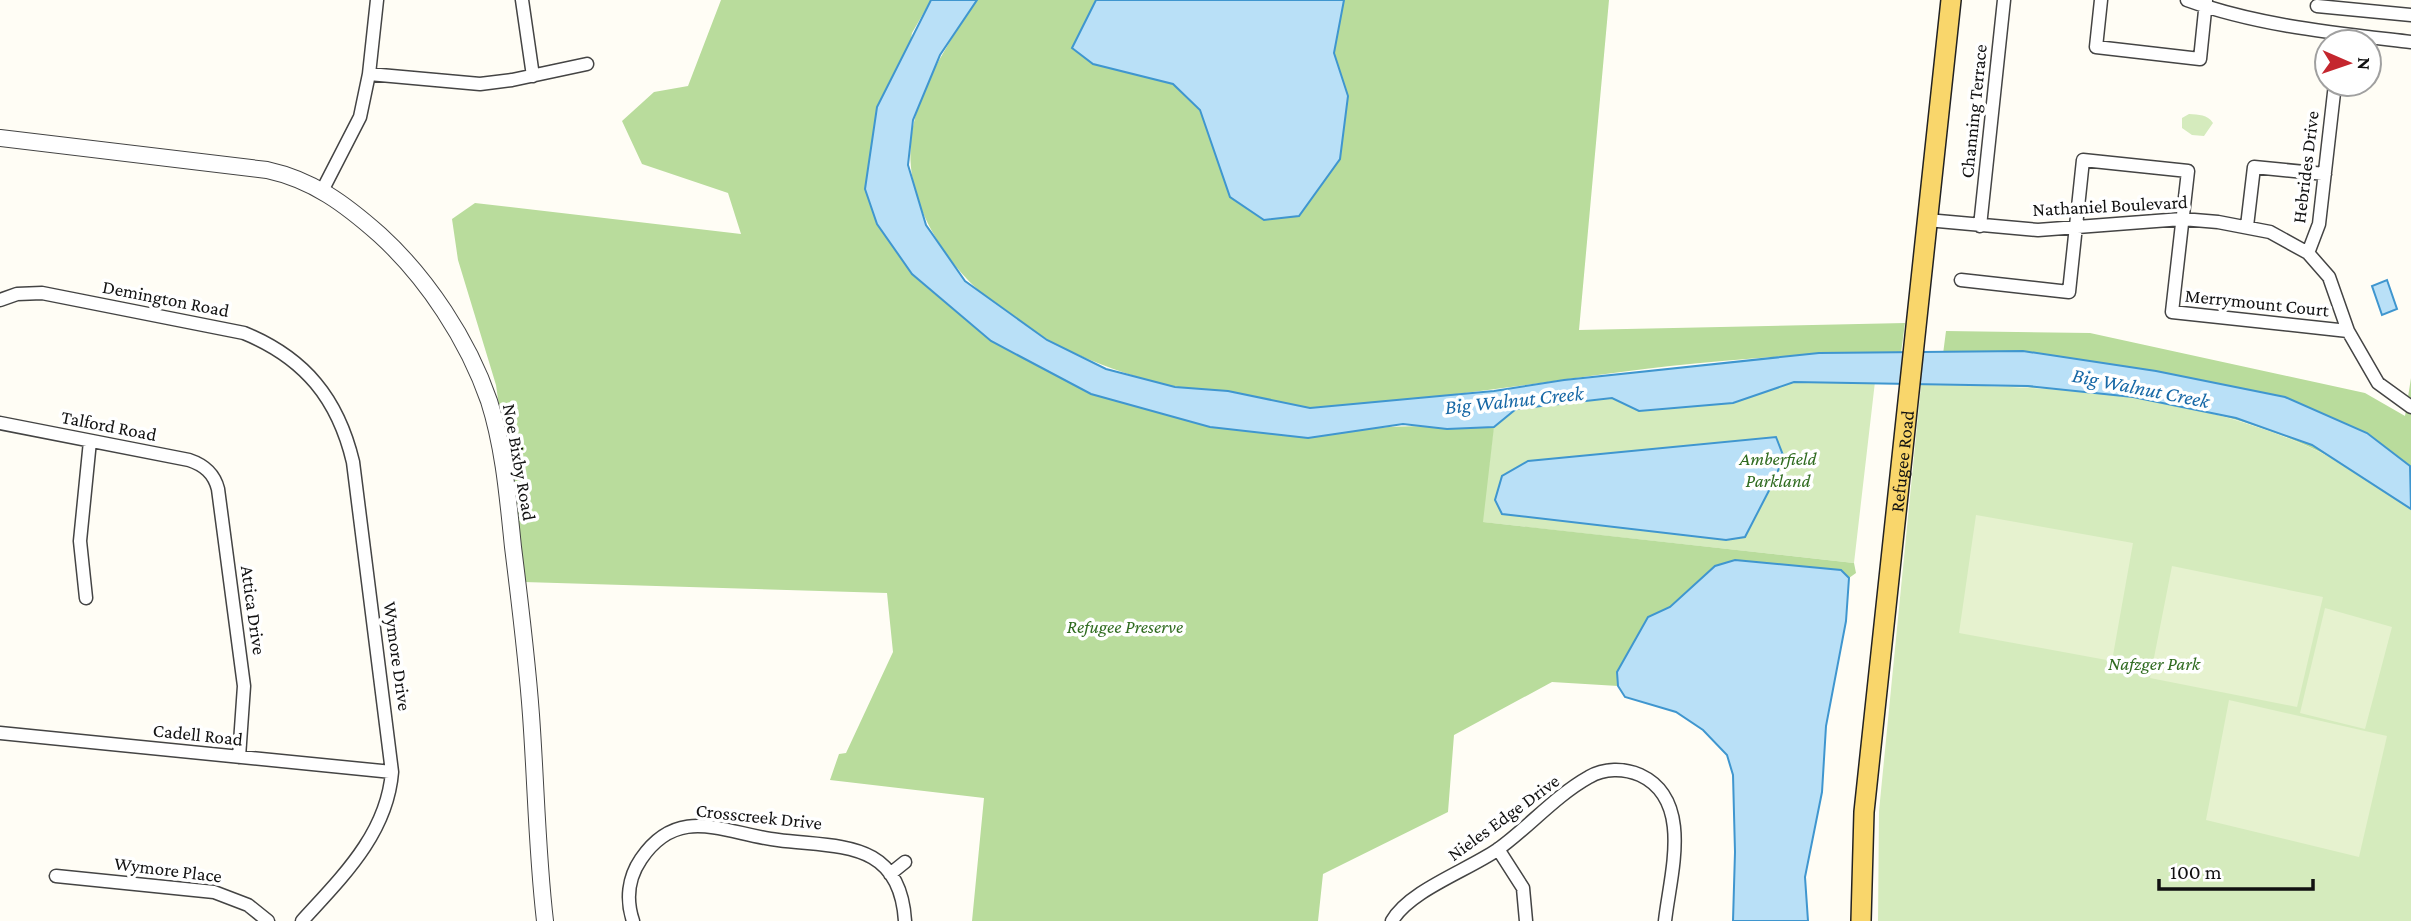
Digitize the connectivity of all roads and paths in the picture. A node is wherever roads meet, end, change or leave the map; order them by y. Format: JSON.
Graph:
{"nodes":[{"id":1,"x":377,"y":0,"type":"edge"},
{"id":2,"x":522,"y":0,"type":"edge"},
{"id":3,"x":1951,"y":0,"type":"edge"},
{"id":4,"x":2004,"y":0,"type":"edge"},
{"id":5,"x":2101,"y":0,"type":"edge"},
{"id":6,"x":2187,"y":0,"type":"edge"},
{"id":7,"x":2206,"y":3,"type":"edge"},
{"id":8,"x":2317,"y":3,"type":"edge"},
{"id":9,"x":2411,"y":15,"type":"edge"},
{"id":10,"x":2315,"y":28,"type":"edge"},
{"id":11,"x":2313,"y":30,"type":"edge"},
{"id":12,"x":2383,"y":40,"type":"edge"},
{"id":13,"x":2411,"y":42,"type":"edge"},
{"id":14,"x":587,"y":64,"type":"dead end"},
{"id":15,"x":369,"y":74,"type":"junction"},
{"id":16,"x":533,"y":76,"type":"junction"},
{"id":17,"x":2333,"y":98,"type":"edge"},
{"id":18,"x":0,"y":138,"type":"edge"},
{"id":19,"x":2325,"y":174,"type":"junction"},
{"id":20,"x":323,"y":189,"type":"junction"},
{"id":21,"x":2182,"y":219,"type":"junction"},
{"id":22,"x":1927,"y":220,"type":"junction"},
{"id":23,"x":1980,"y":226,"type":"junction"},
{"id":24,"x":2247,"y":226,"type":"junction"},
{"id":25,"x":2076,"y":229,"type":"junction"},
{"id":26,"x":2308,"y":253,"type":"junction"},
{"id":27,"x":1961,"y":279,"type":"dead end"},
{"id":28,"x":0,"y":300,"type":"edge"},
{"id":29,"x":2348,"y":331,"type":"junction"},
{"id":30,"x":311,"y":379,"type":"joint"},
{"id":31,"x":2411,"y":407,"type":"edge"},
{"id":32,"x":0,"y":424,"type":"edge"},
{"id":33,"x":90,"y":441,"type":"junction"},
{"id":34,"x":213,"y":468,"type":"joint"},
{"id":35,"x":86,"y":598,"type":"dead end"},
{"id":36,"x":0,"y":733,"type":"edge"},
{"id":37,"x":239,"y":757,"type":"junction"},
{"id":38,"x":392,"y":772,"type":"junction"},
{"id":39,"x":1498,"y":849,"type":"junction"},
{"id":40,"x":905,"y":862,"type":"dead end"},
{"id":41,"x":890,"y":874,"type":"junction"},
{"id":42,"x":55,"y":876,"type":"dead end"},
{"id":43,"x":268,"y":921,"type":"edge"},
{"id":44,"x":302,"y":921,"type":"edge"},
{"id":45,"x":545,"y":921,"type":"edge"},
{"id":46,"x":633,"y":921,"type":"edge"},
{"id":47,"x":905,"y":921,"type":"edge"},
{"id":48,"x":1392,"y":921,"type":"edge"},
{"id":49,"x":1526,"y":921,"type":"edge"},
{"id":50,"x":1665,"y":921,"type":"edge"},
{"id":51,"x":1861,"y":921,"type":"edge"}],
"edges":[{"from":1,"to":15,"type":"street"},
{"from":2,"to":16,"type":"street"},
{"from":3,"to":22,"type":"main road","name":"Refugee Road"},
{"from":4,"to":23,"type":"street","name":"Channing Terrace"},
{"from":5,"to":7,"type":"street"},
{"from":6,"to":7,"type":"street"},
{"from":7,"to":11,"type":"street"},
{"from":8,"to":9,"type":"street"},
{"from":8,"to":10,"type":"street"},
{"from":12,"to":13,"type":"street"},
{"from":14,"to":16,"type":"street"},
{"from":15,"to":16,"type":"street"},
{"from":15,"to":20,"type":"street"},
{"from":17,"to":19,"type":"street","name":"Hebrides Drive"},
{"from":18,"to":20,"type":"street","name":"Noe Bixby Road"},
{"from":19,"to":24,"type":"street"},
{"from":19,"to":26,"type":"street","name":"Hebrides Drive"},
{"from":20,"to":45,"type":"street","name":"Noe Bixby Road"},
{"from":21,"to":24,"type":"street","name":"Nathaniel Boulevard"},
{"from":21,"to":25,"type":"street","name":"Nathaniel Boulevard"},
{"from":21,"to":25,"type":"street"},
{"from":21,"to":29,"type":"street","name":"Merrymount Court"},
{"from":22,"to":23,"type":"street","name":"Nathaniel Boulevard"},
{"from":22,"to":51,"type":"main road","name":"Refugee Road"},
{"from":23,"to":25,"type":"street","name":"Nathaniel Boulevard"},
{"from":24,"to":26,"type":"street","name":"Nathaniel Boulevard"},
{"from":25,"to":27,"type":"street"},
{"from":26,"to":29,"type":"street","name":"Nathaniel Boulevard"},
{"from":28,"to":30,"type":"street","name":"Demington Road"},
{"from":29,"to":31,"type":"street","name":"Nathaniel Boulevard"},
{"from":30,"to":38,"type":"street","name":"Wymore Drive"},
{"from":32,"to":33,"type":"street","name":"Talford Road"},
{"from":33,"to":34,"type":"street","name":"Talford Road"},
{"from":33,"to":35,"type":"street"},
{"from":34,"to":37,"type":"street","name":"Attica Drive"},
{"from":36,"to":37,"type":"street","name":"Cadell Road"},
{"from":37,"to":38,"type":"street","name":"Cadell Road"},
{"from":38,"to":44,"type":"street","name":"Wymore Drive"},
{"from":39,"to":48,"type":"street","name":"Nieles Edge Drive"},
{"from":39,"to":49,"type":"street"},
{"from":39,"to":50,"type":"street","name":"Nieles Edge Drive"},
{"from":40,"to":41,"type":"street"},
{"from":41,"to":46,"type":"street","name":"Crosscreek Drive"},
{"from":41,"to":47,"type":"street"},
{"from":42,"to":43,"type":"street","name":"Wymore Place"}]}
